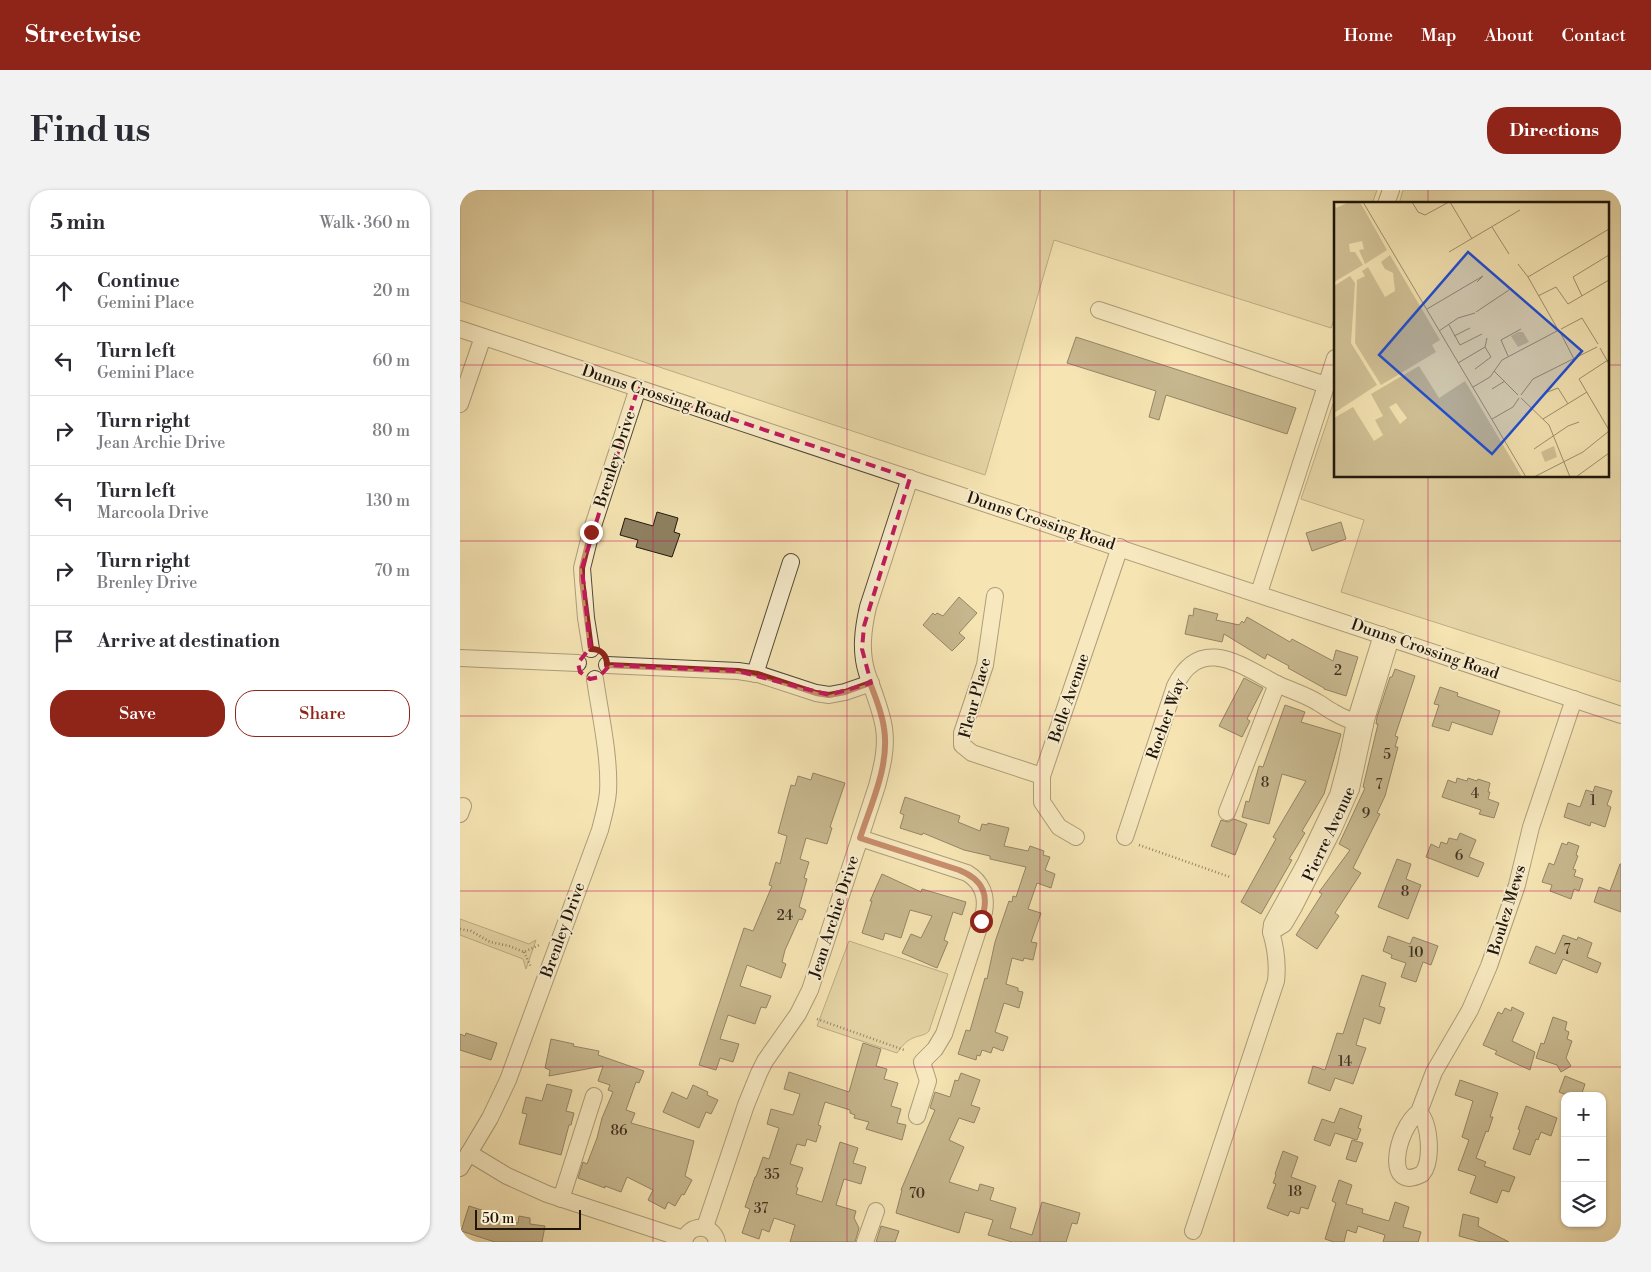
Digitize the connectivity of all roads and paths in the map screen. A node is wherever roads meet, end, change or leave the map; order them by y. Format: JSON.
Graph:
{"nodes":[{"id":1,"x":1391,"y":190,"type":"edge"},
{"id":2,"x":1387,"y":202,"type":"edge"},
{"id":3,"x":1099,"y":310,"type":"dead end"},
{"id":4,"x":460,"y":329,"type":"edge"},
{"id":5,"x":483,"y":337,"type":"junction"},
{"id":6,"x":1334,"y":361,"type":"edge"},
{"id":7,"x":1326,"y":385,"type":"junction"},
{"id":8,"x":638,"y":388,"type":"junction"},
{"id":9,"x":460,"y":404,"type":"edge"},
{"id":10,"x":910,"y":478,"type":"junction"},
{"id":11,"x":1120,"y":547,"type":"junction"},
{"id":12,"x":791,"y":562,"type":"dead end"},
{"id":13,"x":1259,"y":593,"type":"junction"},
{"id":14,"x":995,"y":596,"type":"dead end"},
{"id":15,"x":1386,"y":637,"type":"junction"},
{"id":16,"x":591,"y":649,"type":"junction"},
{"id":17,"x":460,"y":658,"type":"edge"},
{"id":18,"x":578,"y":663,"type":"junction"},
{"id":19,"x":607,"y":665,"type":"junction"},
{"id":20,"x":756,"y":674,"type":"junction"},
{"id":21,"x":595,"y":679,"type":"junction"},
{"id":22,"x":870,"y":683,"type":"junction"},
{"id":23,"x":1277,"y":684,"type":"junction"},
{"id":24,"x":1574,"y":699,"type":"junction"},
{"id":25,"x":1621,"y":714,"type":"edge"},
{"id":26,"x":1360,"y":724,"type":"junction"},
{"id":27,"x":1042,"y":776,"type":"junction"},
{"id":28,"x":1227,"y":812,"type":"dead end"},
{"id":29,"x":1076,"y":837,"type":"dead end"},
{"id":30,"x":860,"y":838,"type":"junction"},
{"id":31,"x":1132,"y":841,"type":"joint"},
{"id":32,"x":1230,"y":877,"type":"dead end"},
{"id":33,"x":460,"y":929,"type":"edge"},
{"id":34,"x":539,"y":945,"type":"dead end"},
{"id":35,"x":524,"y":952,"type":"junction"},
{"id":36,"x":531,"y":967,"type":"dead end"},
{"id":37,"x":816,"y":1019,"type":"dead end"},
{"id":38,"x":904,"y":1050,"type":"dead end"},
{"id":39,"x":594,"y":1096,"type":"dead end"},
{"id":40,"x":1419,"y":1112,"type":"dead end"},
{"id":41,"x":916,"y":1116,"type":"dead end"},
{"id":42,"x":464,"y":1160,"type":"edge"},
{"id":43,"x":561,"y":1198,"type":"junction"},
{"id":44,"x":876,"y":1211,"type":"dead end"},
{"id":45,"x":705,"y":1228,"type":"junction"},
{"id":46,"x":1193,"y":1231,"type":"dead end"},
{"id":47,"x":684,"y":1240,"type":"edge"},
{"id":48,"x":718,"y":1242,"type":"edge"},
{"id":49,"x":865,"y":1242,"type":"edge"}],
"edges":[{"from":1,"to":2,"type":"street"},
{"from":3,"to":7,"type":"street"},
{"from":4,"to":5,"type":"street","name":"Dunns Crossing Road"},
{"from":5,"to":8,"type":"street","name":"Dunns Crossing Road"},
{"from":5,"to":9,"type":"street"},
{"from":6,"to":7,"type":"street"},
{"from":7,"to":13,"type":"street"},
{"from":8,"to":10,"type":"street","name":"Dunns Crossing Road"},
{"from":8,"to":16,"type":"street","name":"Brenley Drive"},
{"from":10,"to":11,"type":"street","name":"Dunns Crossing Road"},
{"from":10,"to":22,"type":"street","name":"Jean Archie Drive"},
{"from":11,"to":13,"type":"street","name":"Dunns Crossing Road"},
{"from":11,"to":27,"type":"street","name":"Belle Avenue"},
{"from":12,"to":20,"type":"street"},
{"from":13,"to":15,"type":"street","name":"Dunns Crossing Road"},
{"from":14,"to":27,"type":"street","name":"Fleur Place"},
{"from":15,"to":24,"type":"street","name":"Dunns Crossing Road"},
{"from":15,"to":26,"type":"street","name":"Pierre Avenue"},
{"from":16,"to":18,"type":"street"},
{"from":16,"to":19,"type":"street"},
{"from":17,"to":18,"type":"street"},
{"from":18,"to":21,"type":"street"},
{"from":19,"to":20,"type":"street"},
{"from":19,"to":21,"type":"street"},
{"from":20,"to":22,"type":"street"},
{"from":21,"to":42,"type":"street","name":"Brenley Drive"},
{"from":22,"to":30,"type":"street","name":"Jean Archie Drive"},
{"from":23,"to":26,"type":"street","name":"Rocher Way"},
{"from":23,"to":28,"type":"street"},
{"from":23,"to":31,"type":"street","name":"Rocher Way"},
{"from":24,"to":25,"type":"street","name":"Dunns Crossing Road"},
{"from":24,"to":40,"type":"street","name":"Boulez Mews"},
{"from":26,"to":46,"type":"street","name":"Pierre Avenue"},
{"from":27,"to":29,"type":"street","name":"Belle Avenue"},
{"from":30,"to":41,"type":"street"},
{"from":30,"to":45,"type":"street","name":"Jean Archie Drive"},
{"from":31,"to":32,"type":"path"},
{"from":33,"to":35,"type":"path"},
{"from":34,"to":35,"type":"path"},
{"from":35,"to":36,"type":"path"},
{"from":37,"to":38,"type":"path"},
{"from":39,"to":43,"type":"street"},
{"from":42,"to":43,"type":"street"},
{"from":43,"to":47,"type":"street"},
{"from":44,"to":49,"type":"street"},
{"from":45,"to":47,"type":"street"},
{"from":45,"to":48,"type":"street"}]}
